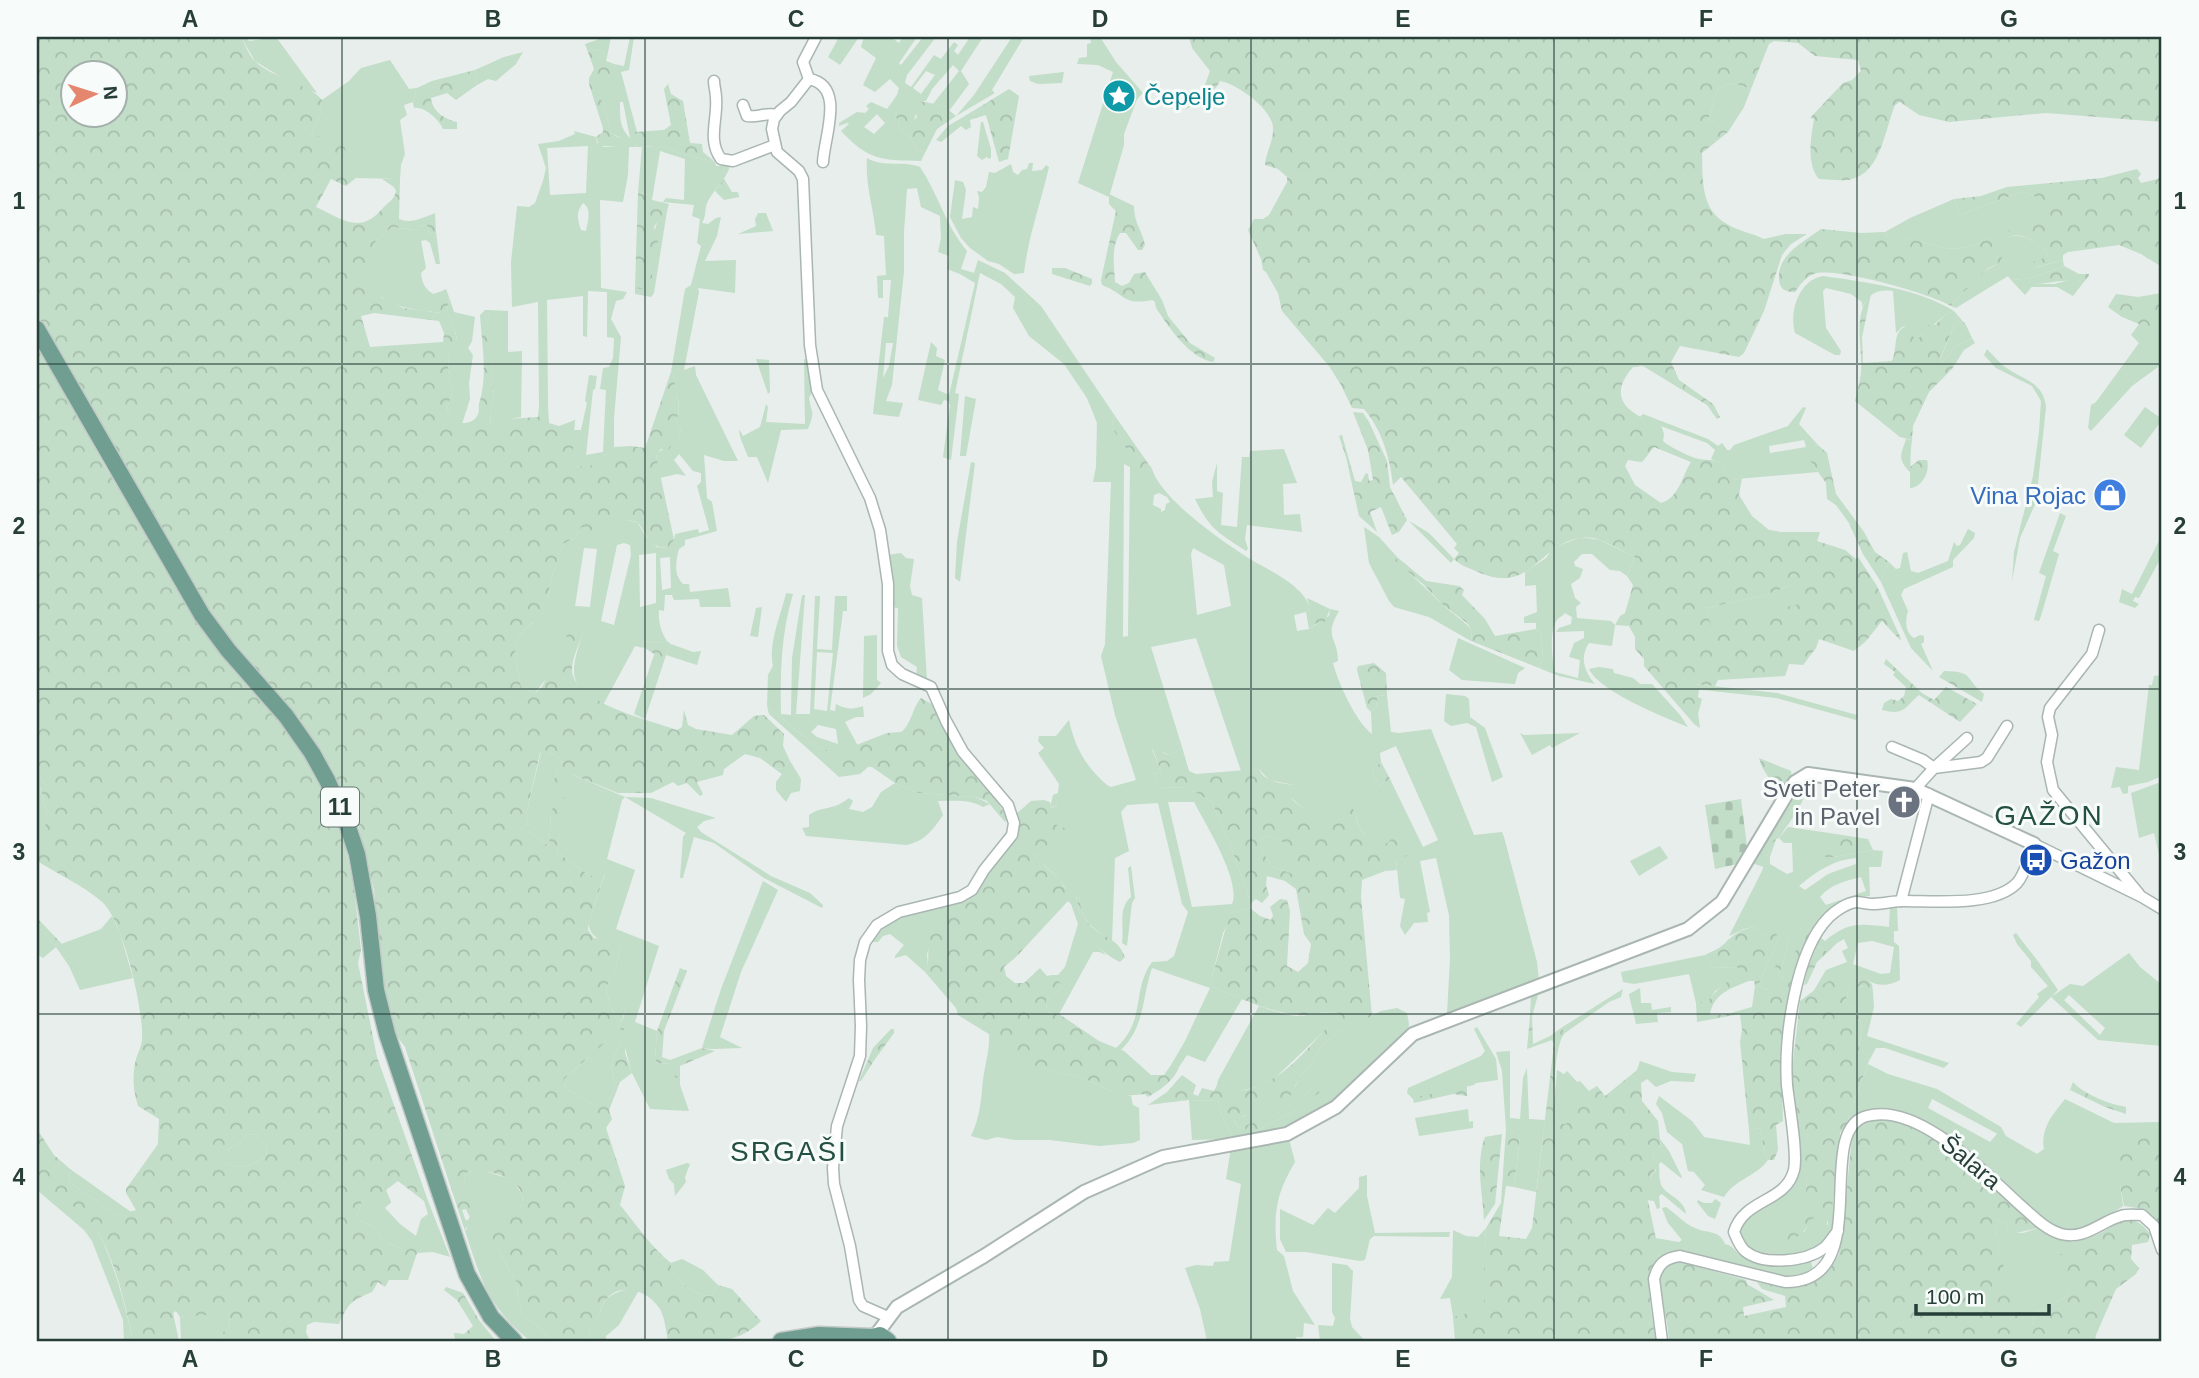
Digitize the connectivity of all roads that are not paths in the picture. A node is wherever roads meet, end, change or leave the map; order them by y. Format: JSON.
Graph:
{"nodes":[{"id":1,"x":816,"y":37,"type":"edge"},
{"id":2,"x":809,"y":79,"type":"junction"},
{"id":3,"x":713,"y":81,"type":"dead end"},
{"id":4,"x":743,"y":105,"type":"dead end"},
{"id":5,"x":776,"y":115,"type":"junction"},
{"id":6,"x":775,"y":145,"type":"junction"},
{"id":7,"x":823,"y":162,"type":"dead end"},
{"id":8,"x":37,"y":329,"type":"edge"},
{"id":9,"x":2099,"y":630,"type":"dead end"},
{"id":10,"x":2007,"y":726,"type":"dead end"},
{"id":11,"x":1967,"y":738,"type":"dead end"},
{"id":12,"x":1892,"y":747,"type":"dead end"},
{"id":13,"x":1934,"y":768,"type":"junction"},
{"id":14,"x":1915,"y":789,"type":"junction"},
{"id":15,"x":1929,"y":794,"type":"junction"},
{"id":16,"x":2035,"y":844,"type":"junction"},
{"id":17,"x":2142,"y":897,"type":"junction"},
{"id":18,"x":1901,"y":901,"type":"junction"},
{"id":19,"x":2162,"y":909,"type":"edge"},
{"id":20,"x":1838,"y":1231,"type":"junction"},
{"id":21,"x":2162,"y":1250,"type":"edge"},
{"id":22,"x":881,"y":1333,"type":"edge"},
{"id":23,"x":819,"y":1335,"type":"junction"},
{"id":24,"x":514,"y":1341,"type":"edge"},
{"id":25,"x":781,"y":1341,"type":"edge"},
{"id":26,"x":843,"y":1341,"type":"edge"},
{"id":27,"x":1662,"y":1341,"type":"edge"}],
"edges":[{"from":1,"to":2,"type":"street"},
{"from":2,"to":5,"type":"street"},
{"from":2,"to":7,"type":"street"},
{"from":3,"to":6,"type":"street"},
{"from":4,"to":5,"type":"street"},
{"from":5,"to":6,"type":"street"},
{"from":6,"to":22,"type":"street"},
{"from":8,"to":24,"type":"main road","number":"11"},
{"from":9,"to":17,"type":"street"},
{"from":10,"to":13,"type":"street"},
{"from":11,"to":13,"type":"street"},
{"from":12,"to":13,"type":"street"},
{"from":13,"to":14,"type":"street"},
{"from":14,"to":15,"type":"street"},
{"from":14,"to":22,"type":"street"},
{"from":15,"to":16,"type":"street"},
{"from":15,"to":18,"type":"street"},
{"from":16,"to":17,"type":"street"},
{"from":16,"to":18,"type":"street"},
{"from":17,"to":19,"type":"street"},
{"from":18,"to":20,"type":"street"},
{"from":20,"to":21,"type":"street","name":"Šalara"},
{"from":20,"to":27,"type":"street"},
{"from":22,"to":23,"type":"main road"},
{"from":23,"to":25,"type":"main road"},
{"from":23,"to":26,"type":"main road"}]}
